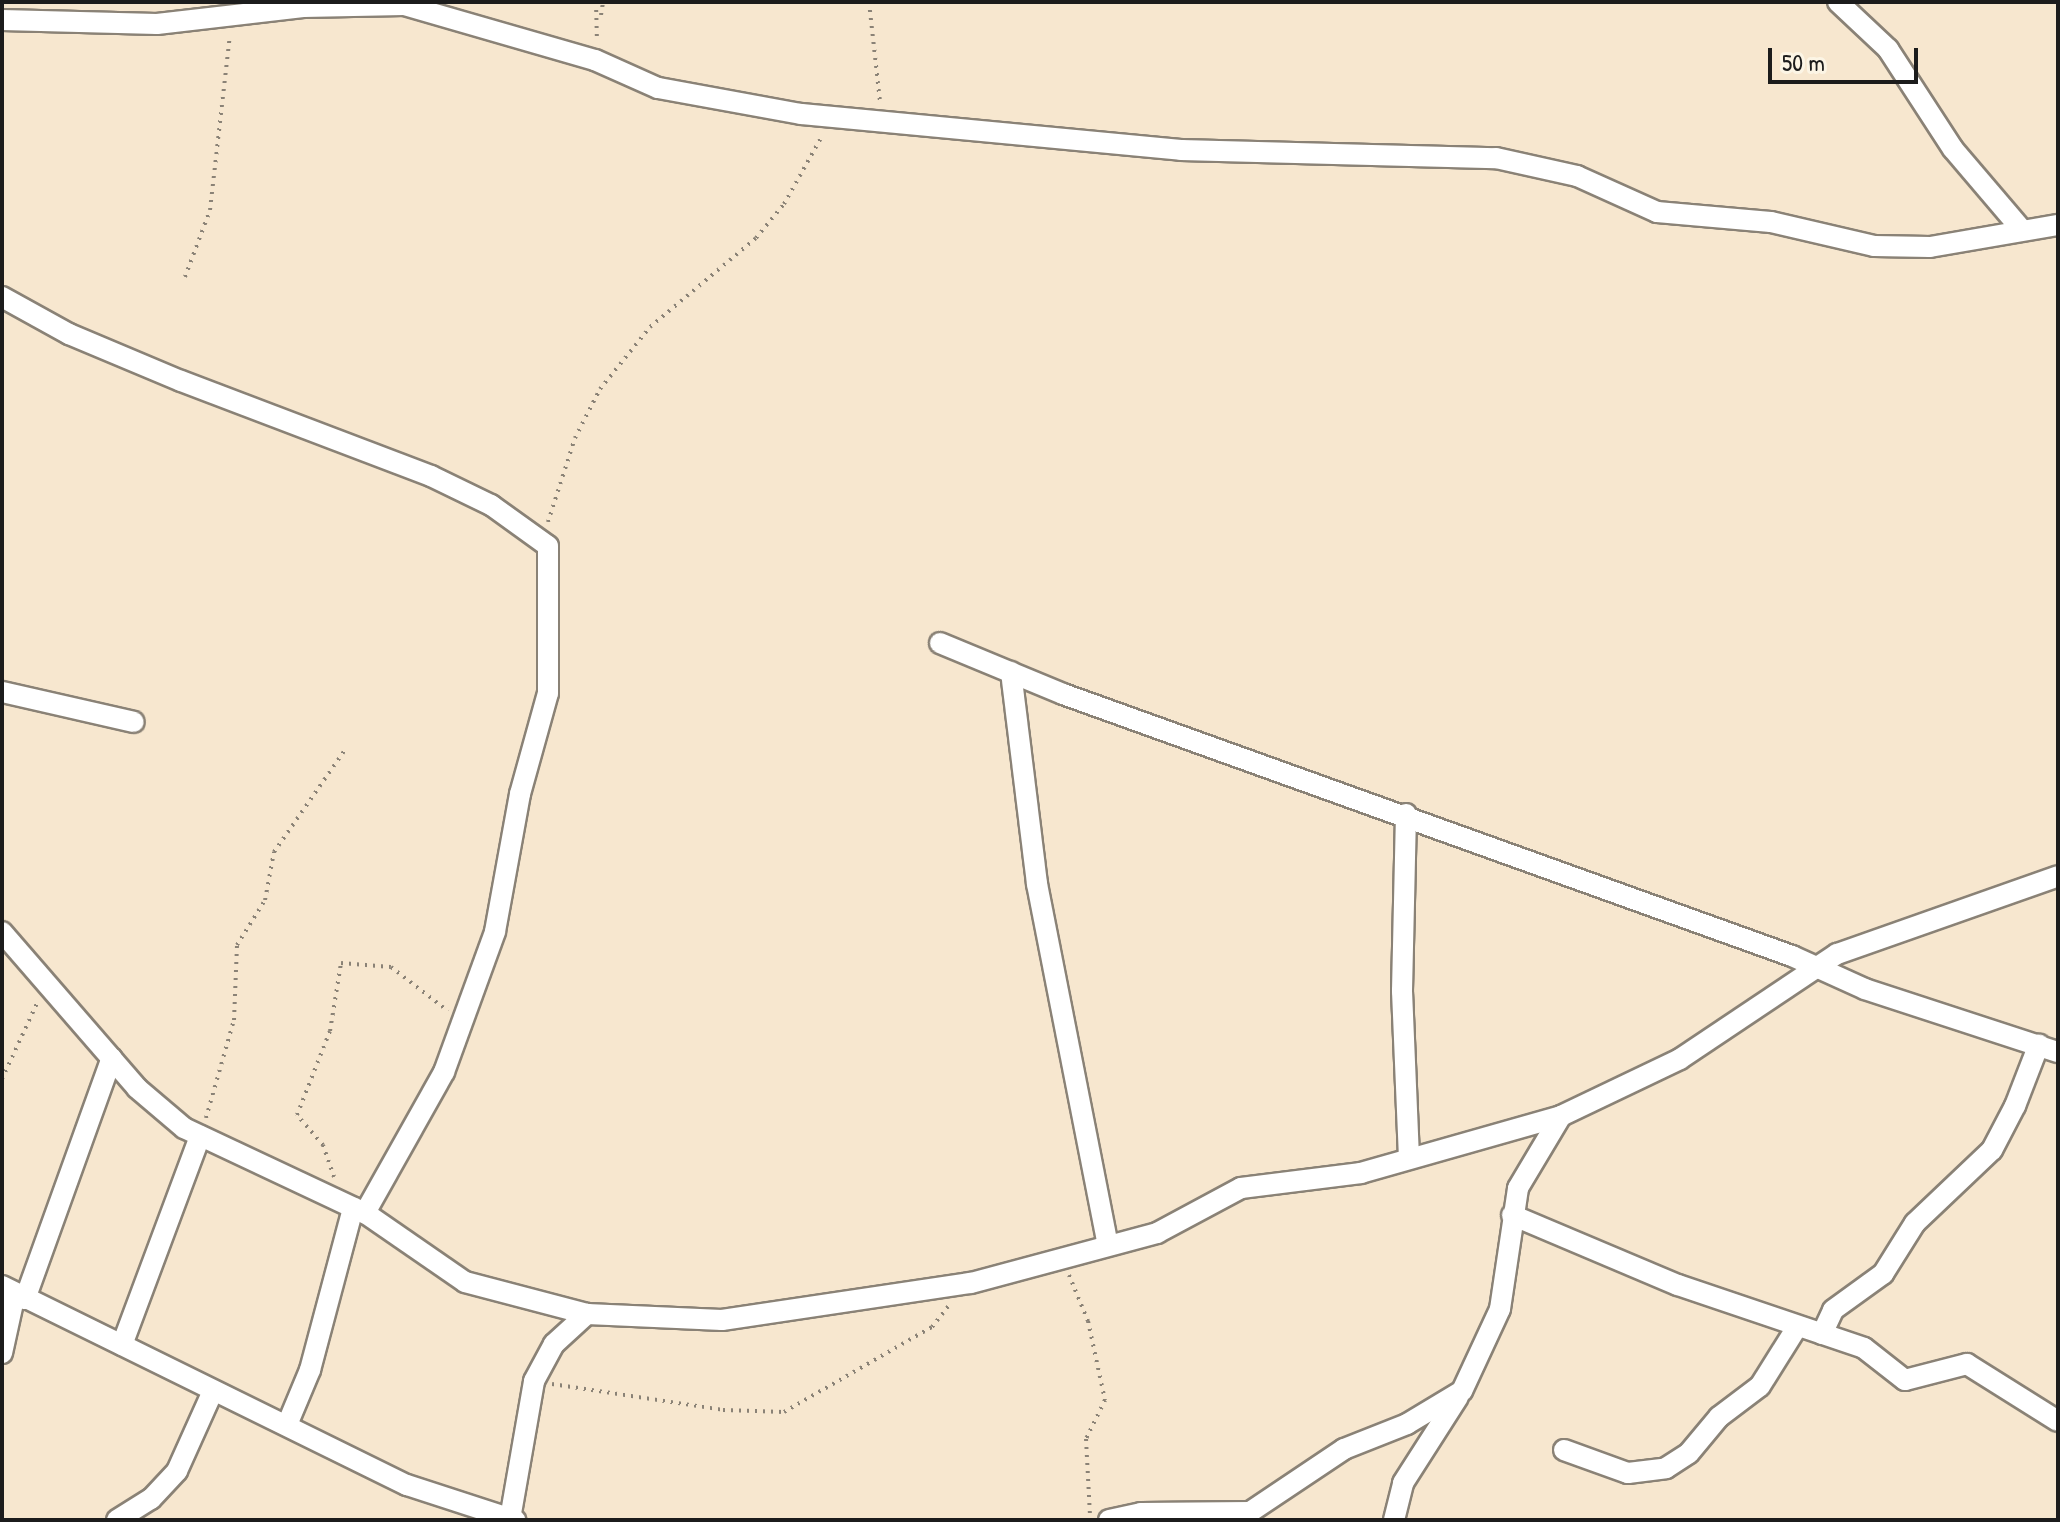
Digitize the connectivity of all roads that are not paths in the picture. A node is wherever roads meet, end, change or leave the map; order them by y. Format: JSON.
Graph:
{"nodes":[{"id":1,"x":1838,"y":2,"type":"edge"},
{"id":2,"x":2,"y":20,"type":"edge"},
{"id":3,"x":2058,"y":225,"type":"edge"},
{"id":4,"x":2021,"y":229,"type":"junction"},
{"id":5,"x":2,"y":297,"type":"edge"},
{"id":6,"x":940,"y":643,"type":"dead end"},
{"id":7,"x":1011,"y":672,"type":"junction"},
{"id":8,"x":2,"y":692,"type":"edge"},
{"id":9,"x":134,"y":722,"type":"dead end"},
{"id":10,"x":1406,"y":814,"type":"junction"},
{"id":11,"x":2058,"y":876,"type":"edge"},
{"id":12,"x":2,"y":932,"type":"edge"},
{"id":13,"x":1815,"y":967,"type":"junction"},
{"id":14,"x":2048,"y":1048,"type":"edge"},
{"id":15,"x":112,"y":1058,"type":"junction"},
{"id":16,"x":1561,"y":1116,"type":"junction"},
{"id":17,"x":200,"y":1136,"type":"junction"},
{"id":18,"x":1409,"y":1157,"type":"junction"},
{"id":19,"x":353,"y":1208,"type":"junction"},
{"id":20,"x":1512,"y":1215,"type":"junction"},
{"id":21,"x":1108,"y":1245,"type":"junction"},
{"id":22,"x":14,"y":1293,"type":"edge"},
{"id":23,"x":587,"y":1314,"type":"junction"},
{"id":24,"x":1797,"y":1327,"type":"junction"},
{"id":25,"x":1822,"y":1334,"type":"junction"},
{"id":26,"x":122,"y":1345,"type":"junction"},
{"id":27,"x":2,"y":1353,"type":"edge"},
{"id":28,"x":213,"y":1391,"type":"junction"},
{"id":29,"x":1462,"y":1391,"type":"junction"},
{"id":30,"x":2058,"y":1421,"type":"edge"},
{"id":31,"x":287,"y":1425,"type":"junction"},
{"id":32,"x":1564,"y":1450,"type":"dead end"},
{"id":33,"x":512,"y":1519,"type":"edge"},
{"id":34,"x":117,"y":1520,"type":"edge"},
{"id":35,"x":1109,"y":1520,"type":"edge"},
{"id":36,"x":1394,"y":1520,"type":"edge"}],
"edges":[{"from":1,"to":4,"type":"street"},
{"from":2,"to":4,"type":"street"},
{"from":3,"to":4,"type":"street"},
{"from":5,"to":19,"type":"street"},
{"from":6,"to":7,"type":"street"},
{"from":7,"to":10,"type":"street"},
{"from":7,"to":21,"type":"street"},
{"from":8,"to":9,"type":"street"},
{"from":10,"to":13,"type":"street"},
{"from":10,"to":18,"type":"street"},
{"from":11,"to":13,"type":"street"},
{"from":12,"to":15,"type":"street"},
{"from":13,"to":14,"type":"street"},
{"from":13,"to":16,"type":"street"},
{"from":14,"to":25,"type":"street"},
{"from":15,"to":17,"type":"street"},
{"from":15,"to":22,"type":"street"},
{"from":16,"to":18,"type":"street"},
{"from":16,"to":20,"type":"street"},
{"from":17,"to":19,"type":"street"},
{"from":17,"to":26,"type":"street"},
{"from":18,"to":21,"type":"street"},
{"from":19,"to":23,"type":"street"},
{"from":19,"to":31,"type":"street"},
{"from":20,"to":24,"type":"street"},
{"from":20,"to":29,"type":"street"},
{"from":21,"to":23,"type":"street"},
{"from":22,"to":26,"type":"street"},
{"from":22,"to":27,"type":"street"},
{"from":23,"to":33,"type":"street"},
{"from":24,"to":25,"type":"street"},
{"from":24,"to":32,"type":"street"},
{"from":25,"to":30,"type":"street"},
{"from":26,"to":28,"type":"street"},
{"from":28,"to":31,"type":"street"},
{"from":28,"to":34,"type":"street"},
{"from":29,"to":35,"type":"street"},
{"from":29,"to":36,"type":"street"},
{"from":31,"to":33,"type":"street"}]}
